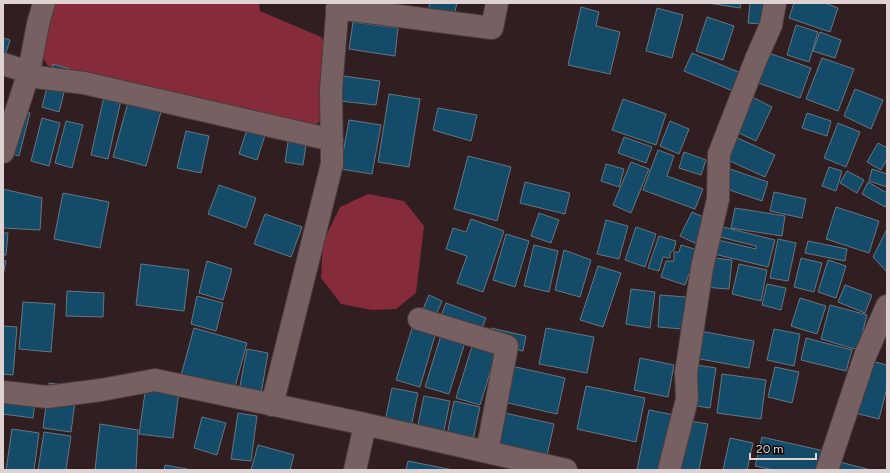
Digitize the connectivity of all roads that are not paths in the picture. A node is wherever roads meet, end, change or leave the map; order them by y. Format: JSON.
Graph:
{"nodes":[{"id":1,"x":44,"y":3,"type":"edge"},
{"id":2,"x":497,"y":3,"type":"edge"},
{"id":3,"x":775,"y":3,"type":"edge"},
{"id":4,"x":338,"y":6,"type":"edge"},
{"id":5,"x":3,"y":64,"type":"edge"},
{"id":6,"x":29,"y":72,"type":"junction"},
{"id":7,"x":332,"y":140,"type":"junction"},
{"id":8,"x":3,"y":152,"type":"edge"},
{"id":9,"x":887,"y":306,"type":"edge"},
{"id":10,"x":419,"y":319,"type":"dead end"},
{"id":11,"x":3,"y":392,"type":"edge"},
{"id":12,"x":272,"y":405,"type":"junction"},
{"id":13,"x":365,"y":425,"type":"junction"},
{"id":14,"x":487,"y":452,"type":"junction"},
{"id":15,"x":355,"y":470,"type":"edge"},
{"id":16,"x":566,"y":470,"type":"edge"},
{"id":17,"x":669,"y":470,"type":"edge"},
{"id":18,"x":827,"y":470,"type":"edge"}],
"edges":[{"from":1,"to":6,"type":"street"},
{"from":2,"to":4,"type":"street"},
{"from":3,"to":17,"type":"street"},
{"from":4,"to":7,"type":"street"},
{"from":5,"to":6,"type":"street"},
{"from":6,"to":7,"type":"street"},
{"from":6,"to":8,"type":"street"},
{"from":7,"to":12,"type":"street"},
{"from":9,"to":18,"type":"street"},
{"from":10,"to":14,"type":"street"},
{"from":11,"to":12,"type":"street"},
{"from":12,"to":13,"type":"street"},
{"from":13,"to":14,"type":"street"},
{"from":13,"to":15,"type":"street"},
{"from":14,"to":16,"type":"street"}]}
